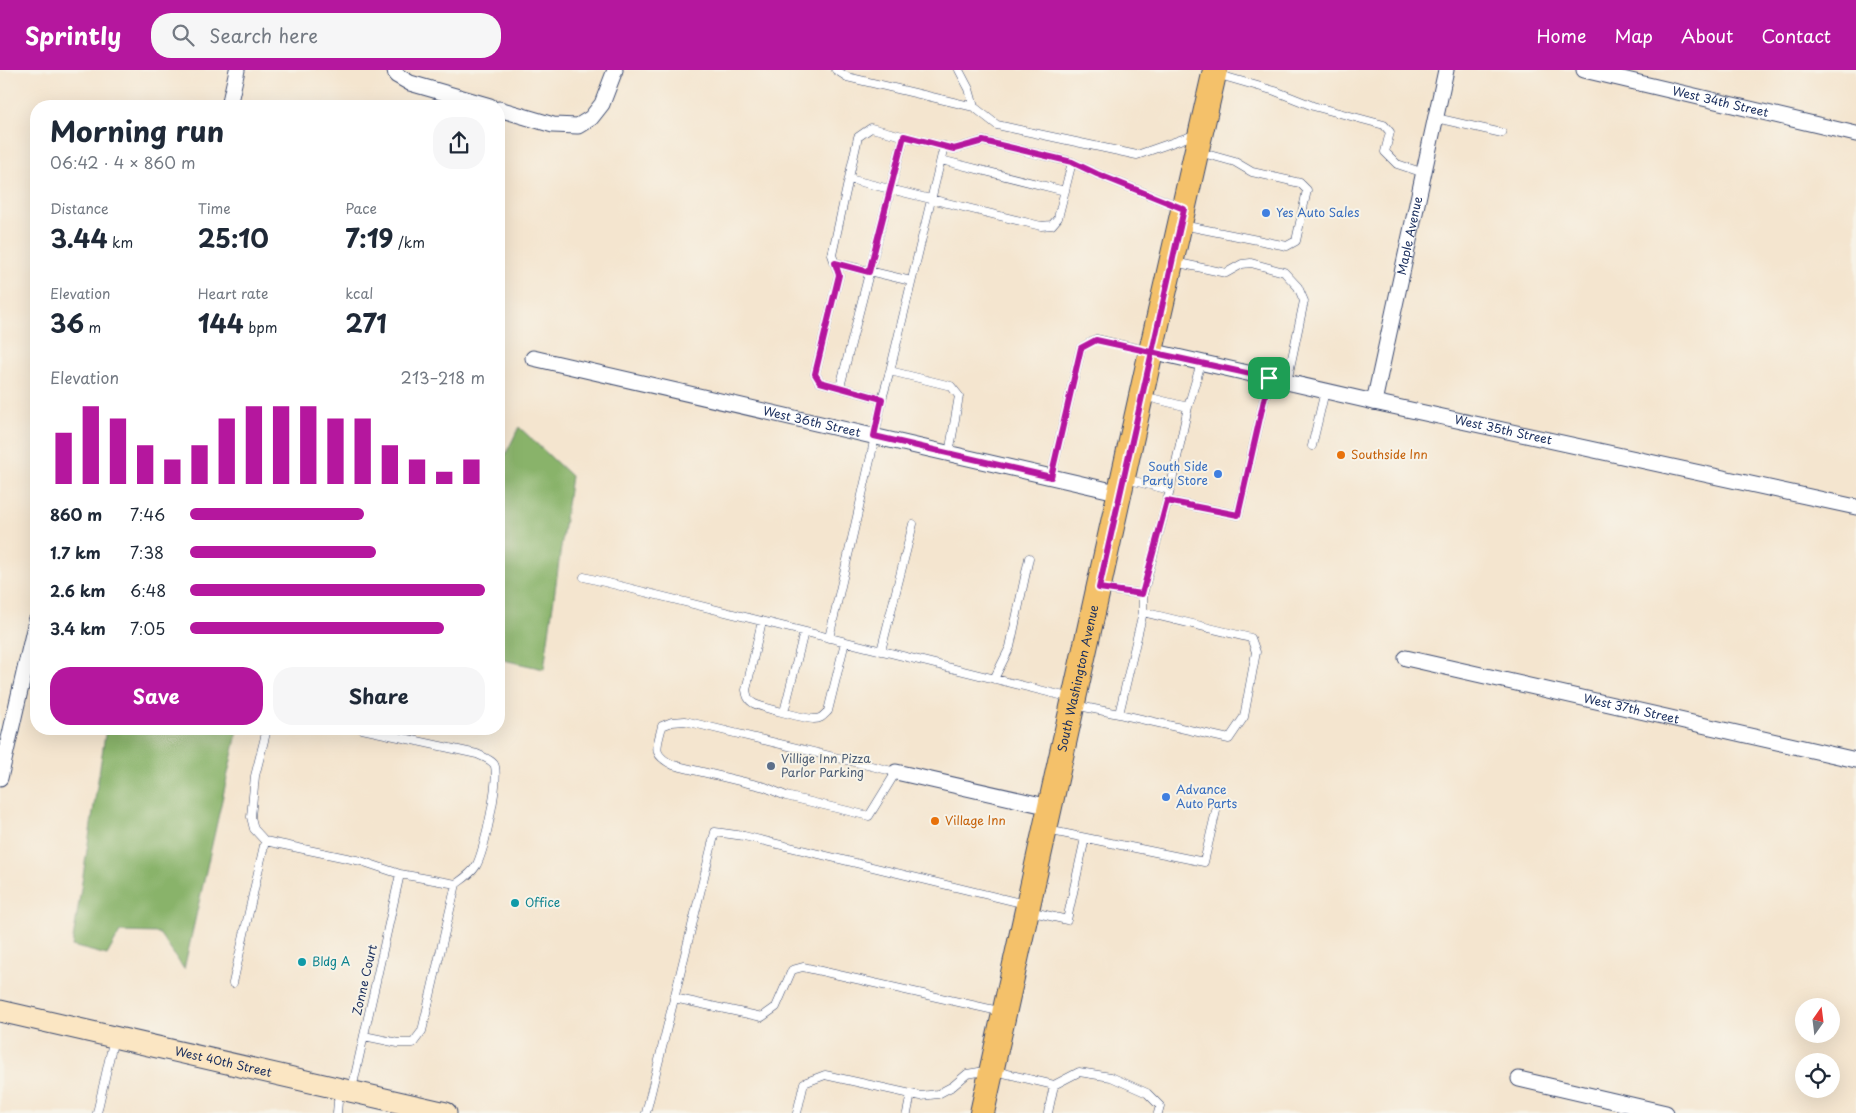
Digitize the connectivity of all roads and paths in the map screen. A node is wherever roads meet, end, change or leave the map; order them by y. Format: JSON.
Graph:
{"nodes":[{"id":1,"x":237,"y":70,"type":"edge"},
{"id":2,"x":615,"y":70,"type":"edge"},
{"id":3,"x":836,"y":70,"type":"edge"},
{"id":4,"x":959,"y":70,"type":"edge"},
{"id":5,"x":1446,"y":70,"type":"edge"},
{"id":6,"x":1584,"y":70,"type":"edge"},
{"id":7,"x":396,"y":72,"type":"edge"},
{"id":8,"x":1215,"y":72,"type":"edge"},
{"id":9,"x":230,"y":100,"type":"edge"},
{"id":10,"x":469,"y":100,"type":"edge"},
{"id":11,"x":974,"y":106,"type":"junction"},
{"id":12,"x":505,"y":111,"type":"edge"},
{"id":13,"x":1436,"y":118,"type":"junction"},
{"id":14,"x":1502,"y":133,"type":"dead end"},
{"id":15,"x":1856,"y":134,"type":"edge"},
{"id":16,"x":904,"y":136,"type":"junction"},
{"id":17,"x":1199,"y":142,"type":"junction"},
{"id":18,"x":944,"y":146,"type":"junction"},
{"id":19,"x":941,"y":160,"type":"junction"},
{"id":20,"x":1072,"y":162,"type":"junction"},
{"id":21,"x":1424,"y":173,"type":"junction"},
{"id":22,"x":849,"y":179,"type":"junction"},
{"id":23,"x":890,"y":189,"type":"junction"},
{"id":24,"x":1065,"y":190,"type":"junction"},
{"id":25,"x":931,"y":199,"type":"junction"},
{"id":26,"x":1182,"y":217,"type":"junction"},
{"id":27,"x":1172,"y":261,"type":"junction"},
{"id":28,"x":835,"y":263,"type":"junction"},
{"id":29,"x":869,"y":272,"type":"junction"},
{"id":30,"x":911,"y":282,"type":"junction"},
{"id":31,"x":1151,"y":351,"type":"junction"},
{"id":32,"x":533,"y":358,"type":"dead end"},
{"id":33,"x":1201,"y":363,"type":"junction"},
{"id":34,"x":890,"y":370,"type":"junction"},
{"id":35,"x":1269,"y":378,"type":"junction"},
{"id":36,"x":1287,"y":382,"type":"junction"},
{"id":37,"x":840,"y":387,"type":"junction"},
{"id":38,"x":1325,"y":391,"type":"junction"},
{"id":39,"x":1142,"y":396,"type":"junction"},
{"id":40,"x":882,"y":399,"type":"junction"},
{"id":41,"x":1374,"y":402,"type":"junction"},
{"id":42,"x":1188,"y":407,"type":"junction"},
{"id":43,"x":874,"y":436,"type":"junction"},
{"id":44,"x":1312,"y":446,"type":"dead end"},
{"id":45,"x":949,"y":454,"type":"junction"},
{"id":46,"x":1051,"y":477,"type":"junction"},
{"id":47,"x":1122,"y":486,"type":"junction"},
{"id":48,"x":1170,"y":490,"type":"junction"},
{"id":49,"x":1167,"y":501,"type":"junction"},
{"id":50,"x":1856,"y":507,"type":"edge"},
{"id":51,"x":913,"y":524,"type":"dead end"},
{"id":52,"x":1029,"y":558,"type":"dead end"},
{"id":53,"x":584,"y":577,"type":"dead end"},
{"id":54,"x":1099,"y":588,"type":"junction"},
{"id":55,"x":1142,"y":594,"type":"junction"},
{"id":56,"x":1143,"y":612,"type":"junction"},
{"id":57,"x":762,"y":621,"type":"junction"},
{"id":58,"x":804,"y":632,"type":"junction"},
{"id":59,"x":829,"y":638,"type":"junction"},
{"id":60,"x":845,"y":642,"type":"junction"},
{"id":61,"x":30,"y":647,"type":"edge"},
{"id":62,"x":881,"y":651,"type":"junction"},
{"id":63,"x":1406,"y":658,"type":"dead end"},
{"id":64,"x":994,"y":679,"type":"junction"},
{"id":65,"x":1073,"y":701,"type":"junction"},
{"id":66,"x":784,"y":712,"type":"junction"},
{"id":67,"x":1120,"y":714,"type":"junction"},
{"id":68,"x":265,"y":735,"type":"edge"},
{"id":69,"x":390,"y":735,"type":"edge"},
{"id":70,"x":1856,"y":760,"type":"edge"},
{"id":71,"x":896,"y":772,"type":"junction"},
{"id":72,"x":0,"y":778,"type":"edge"},
{"id":73,"x":1216,"y":811,"type":"dead end"},
{"id":74,"x":1047,"y":818,"type":"junction"},
{"id":75,"x":1085,"y":838,"type":"junction"},
{"id":76,"x":265,"y":841,"type":"junction"},
{"id":77,"x":400,"y":874,"type":"junction"},
{"id":78,"x":456,"y":884,"type":"junction"},
{"id":79,"x":1027,"y":908,"type":"junction"},
{"id":80,"x":233,"y":983,"type":"dead end"},
{"id":81,"x":674,"y":998,"type":"junction"},
{"id":82,"x":0,"y":1011,"type":"edge"},
{"id":83,"x":1004,"y":1012,"type":"junction"},
{"id":84,"x":114,"y":1036,"type":"junction"},
{"id":85,"x":364,"y":1036,"type":"junction"},
{"id":86,"x":991,"y":1070,"type":"junction"},
{"id":87,"x":1519,"y":1079,"type":"dead end"},
{"id":88,"x":1054,"y":1084,"type":"junction"},
{"id":89,"x":345,"y":1089,"type":"junction"},
{"id":90,"x":911,"y":1094,"type":"junction"},
{"id":91,"x":1159,"y":1109,"type":"edge"},
{"id":92,"x":97,"y":1113,"type":"edge"},
{"id":93,"x":336,"y":1113,"type":"edge"},
{"id":94,"x":446,"y":1113,"type":"edge"},
{"id":95,"x":646,"y":1113,"type":"edge"},
{"id":96,"x":797,"y":1113,"type":"edge"},
{"id":97,"x":907,"y":1113,"type":"edge"},
{"id":98,"x":982,"y":1113,"type":"edge"},
{"id":99,"x":1048,"y":1113,"type":"edge"},
{"id":100,"x":1666,"y":1113,"type":"edge"}],
"edges":[{"from":1,"to":9,"type":"street"},
{"from":2,"to":12,"type":"street"},
{"from":3,"to":11,"type":"lane"},
{"from":4,"to":11,"type":"lane"},
{"from":5,"to":13,"type":"street","name":"Maple Avenue"},
{"from":6,"to":15,"type":"street","name":"West 34th Street"},
{"from":7,"to":10,"type":"street"},
{"from":8,"to":17,"type":"main road","name":"South Washington Avenue"},
{"from":8,"to":21,"type":"lane"},
{"from":11,"to":17,"type":"lane"},
{"from":13,"to":14,"type":"lane"},
{"from":13,"to":21,"type":"street","name":"Maple Avenue"},
{"from":16,"to":18,"type":"lane"},
{"from":16,"to":22,"type":"lane"},
{"from":16,"to":23,"type":"lane"},
{"from":17,"to":26,"type":"main road","name":"South Washington Avenue"},
{"from":17,"to":26,"type":"lane"},
{"from":18,"to":19,"type":"lane"},
{"from":18,"to":20,"type":"lane"},
{"from":19,"to":24,"type":"lane"},
{"from":19,"to":25,"type":"lane"},
{"from":20,"to":24,"type":"lane"},
{"from":20,"to":26,"type":"lane"},
{"from":21,"to":41,"type":"street","name":"Maple Avenue"},
{"from":22,"to":23,"type":"lane"},
{"from":22,"to":28,"type":"lane"},
{"from":23,"to":25,"type":"lane"},
{"from":23,"to":29,"type":"lane"},
{"from":24,"to":25,"type":"lane"},
{"from":25,"to":30,"type":"lane"},
{"from":26,"to":27,"type":"main road","name":"South Washington Avenue"},
{"from":27,"to":31,"type":"main road","name":"South Washington Avenue"},
{"from":27,"to":36,"type":"lane"},
{"from":28,"to":29,"type":"lane"},
{"from":28,"to":37,"type":"lane"},
{"from":29,"to":30,"type":"lane"},
{"from":29,"to":37,"type":"lane"},
{"from":30,"to":34,"type":"lane"},
{"from":31,"to":33,"type":"street","name":"West 35th Street"},
{"from":31,"to":39,"type":"main road","name":"South Washington Avenue"},
{"from":31,"to":46,"type":"lane"},
{"from":32,"to":43,"type":"street","name":"West 36th Street"},
{"from":33,"to":35,"type":"street","name":"West 35th Street"},
{"from":33,"to":42,"type":"lane"},
{"from":34,"to":40,"type":"lane"},
{"from":34,"to":45,"type":"lane"},
{"from":35,"to":36,"type":"street","name":"West 35th Street"},
{"from":35,"to":49,"type":"lane"},
{"from":36,"to":38,"type":"street","name":"West 35th Street"},
{"from":37,"to":40,"type":"lane"},
{"from":38,"to":41,"type":"street","name":"West 35th Street"},
{"from":38,"to":44,"type":"lane"},
{"from":39,"to":42,"type":"lane"},
{"from":39,"to":47,"type":"main road","name":"South Washington Avenue"},
{"from":40,"to":43,"type":"lane"},
{"from":41,"to":50,"type":"street","name":"West 35th Street"},
{"from":42,"to":48,"type":"lane"},
{"from":43,"to":45,"type":"street","name":"West 36th Street"},
{"from":43,"to":59,"type":"lane"},
{"from":45,"to":46,"type":"street","name":"West 36th Street"},
{"from":46,"to":47,"type":"street","name":"West 36th Street"},
{"from":47,"to":48,"type":"lane"},
{"from":47,"to":54,"type":"main road","name":"South Washington Avenue"},
{"from":48,"to":49,"type":"lane"},
{"from":49,"to":55,"type":"lane"},
{"from":51,"to":62,"type":"lane"},
{"from":52,"to":64,"type":"lane"},
{"from":53,"to":57,"type":"lane"},
{"from":54,"to":55,"type":"lane"},
{"from":54,"to":65,"type":"main road","name":"South Washington Avenue"},
{"from":55,"to":56,"type":"lane"},
{"from":56,"to":67,"type":"lane"},
{"from":56,"to":67,"type":"lane"},
{"from":57,"to":58,"type":"lane"},
{"from":57,"to":66,"type":"lane"},
{"from":58,"to":59,"type":"lane"},
{"from":58,"to":66,"type":"lane"},
{"from":59,"to":60,"type":"lane"},
{"from":60,"to":62,"type":"lane"},
{"from":60,"to":66,"type":"lane"},
{"from":61,"to":72,"type":"street"},
{"from":62,"to":64,"type":"lane"},
{"from":63,"to":70,"type":"street","name":"West 37th Street"},
{"from":64,"to":65,"type":"lane"},
{"from":65,"to":67,"type":"lane"},
{"from":65,"to":74,"type":"main road","name":"South Washington Avenue"},
{"from":68,"to":76,"type":"lane"},
{"from":69,"to":78,"type":"lane"},
{"from":71,"to":71,"type":"lane"},
{"from":71,"to":74,"type":"street"},
{"from":73,"to":75,"type":"lane"},
{"from":74,"to":75,"type":"lane"},
{"from":74,"to":79,"type":"main road","name":"South Washington Avenue"},
{"from":75,"to":79,"type":"lane"},
{"from":76,"to":77,"type":"lane"},
{"from":76,"to":80,"type":"lane"},
{"from":77,"to":78,"type":"lane"},
{"from":77,"to":85,"type":"lane","name":"Zonne Court"},
{"from":78,"to":85,"type":"lane"},
{"from":79,"to":81,"type":"lane"},
{"from":79,"to":83,"type":"main road","name":"South Washington Avenue"},
{"from":81,"to":83,"type":"lane"},
{"from":81,"to":95,"type":"lane"},
{"from":82,"to":84,"type":"street","name":"West 40th Street"},
{"from":83,"to":86,"type":"main road","name":"South Washington Avenue"},
{"from":84,"to":89,"type":"street","name":"West 40th Street"},
{"from":84,"to":92,"type":"lane"},
{"from":85,"to":89,"type":"lane","name":"Zonne Court"},
{"from":86,"to":88,"type":"lane"},
{"from":86,"to":90,"type":"lane"},
{"from":86,"to":98,"type":"main road","name":"South Washington Avenue"},
{"from":87,"to":100,"type":"street"},
{"from":88,"to":91,"type":"lane"},
{"from":88,"to":99,"type":"lane"},
{"from":89,"to":93,"type":"lane","name":"Zonne Court"},
{"from":89,"to":94,"type":"street","name":"West 40th Street"},
{"from":90,"to":96,"type":"lane"},
{"from":90,"to":97,"type":"lane"}]}
